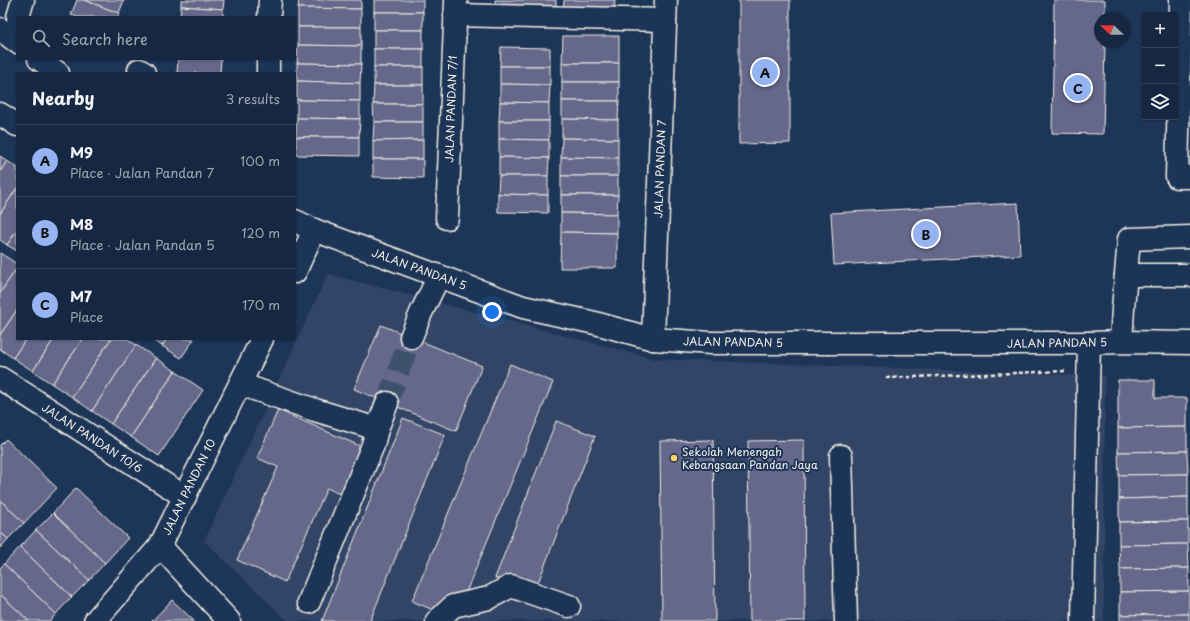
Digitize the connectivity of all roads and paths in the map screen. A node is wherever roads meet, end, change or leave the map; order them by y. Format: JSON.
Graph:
{"nodes":[{"id":1,"x":23,"y":0,"type":"edge"},
{"id":2,"x":270,"y":0,"type":"edge"},
{"id":3,"x":1181,"y":0,"type":"edge"},
{"id":4,"x":456,"y":7,"type":"edge"},
{"id":5,"x":665,"y":10,"type":"edge"},
{"id":6,"x":17,"y":16,"type":"edge"},
{"id":7,"x":269,"y":16,"type":"edge"},
{"id":8,"x":40,"y":60,"type":"edge"},
{"id":9,"x":268,"y":60,"type":"edge"},
{"id":10,"x":57,"y":72,"type":"edge"},
{"id":11,"x":268,"y":72,"type":"edge"},
{"id":12,"x":0,"y":114,"type":"edge"},
{"id":13,"x":16,"y":124,"type":"edge"},
{"id":14,"x":1190,"y":177,"type":"edge"},
{"id":15,"x":447,"y":218,"type":"dead end"},
{"id":16,"x":304,"y":225,"type":"edge"},
{"id":17,"x":1190,"y":237,"type":"edge"},
{"id":18,"x":296,"y":267,"type":"edge"},
{"id":19,"x":1190,"y":274,"type":"edge"},
{"id":20,"x":1126,"y":275,"type":"junction"},
{"id":21,"x":439,"y":276,"type":"junction"},
{"id":22,"x":411,"y":337,"type":"tunnel mouth"},
{"id":23,"x":653,"y":338,"type":"junction"},
{"id":24,"x":262,"y":340,"type":"edge"},
{"id":25,"x":1121,"y":342,"type":"junction"},
{"id":26,"x":1089,"y":343,"type":"junction"},
{"id":27,"x":1190,"y":343,"type":"edge"},
{"id":28,"x":1088,"y":370,"type":"junction"},
{"id":29,"x":886,"y":378,"type":"dead end"},
{"id":30,"x":1,"y":381,"type":"edge"},
{"id":31,"x":240,"y":384,"type":"junction"},
{"id":32,"x":387,"y":402,"type":"tunnel mouth"},
{"id":33,"x":377,"y":429,"type":"junction"},
{"id":34,"x":841,"y":456,"type":"dead end"},
{"id":35,"x":185,"y":497,"type":"junction"},
{"id":36,"x":160,"y":546,"type":"junction"},
{"id":37,"x":309,"y":602,"type":"dead end"},
{"id":38,"x":569,"y":606,"type":"dead end"},
{"id":39,"x":95,"y":621,"type":"edge"},
{"id":40,"x":229,"y":621,"type":"edge"},
{"id":41,"x":437,"y":621,"type":"edge"},
{"id":42,"x":846,"y":621,"type":"edge"},
{"id":43,"x":1083,"y":621,"type":"edge"}],
"edges":[{"from":1,"to":6,"type":"street"},
{"from":2,"to":7,"type":"street"},
{"from":3,"to":14,"type":"street"},
{"from":4,"to":5,"type":"street"},
{"from":4,"to":15,"type":"street","name":"JALAN PANDAN 7/1"},
{"from":5,"to":23,"type":"street","name":"JALAN PANDAN 7"},
{"from":8,"to":10,"type":"street"},
{"from":9,"to":11,"type":"street"},
{"from":12,"to":13,"type":"street"},
{"from":16,"to":18,"type":"street"},
{"from":16,"to":21,"type":"street","name":"JALAN PANDAN 5"},
{"from":17,"to":20,"type":"street"},
{"from":19,"to":20,"type":"street"},
{"from":20,"to":25,"type":"street"},
{"from":21,"to":22,"type":"street"},
{"from":21,"to":23,"type":"street","name":"JALAN PANDAN 5"},
{"from":23,"to":26,"type":"street","name":"JALAN PANDAN 5"},
{"from":24,"to":31,"type":"street","name":"JALAN PANDAN 10"},
{"from":25,"to":26,"type":"street","name":"JALAN PANDAN 5"},
{"from":25,"to":27,"type":"street","name":"JALAN PANDAN 5"},
{"from":26,"to":28,"type":"street"},
{"from":28,"to":29,"type":"path"},
{"from":28,"to":43,"type":"street"},
{"from":30,"to":35,"type":"street","name":"JALAN PANDAN 10/6"},
{"from":31,"to":33,"type":"street"},
{"from":31,"to":35,"type":"street","name":"JALAN PANDAN 10"},
{"from":32,"to":33,"type":"street"},
{"from":33,"to":37,"type":"street"},
{"from":34,"to":42,"type":"street"},
{"from":35,"to":36,"type":"street","name":"JALAN PANDAN 10"},
{"from":36,"to":39,"type":"street","name":"JALAN PANDAN 10"},
{"from":36,"to":40,"type":"street"},
{"from":38,"to":41,"type":"street"}]}
